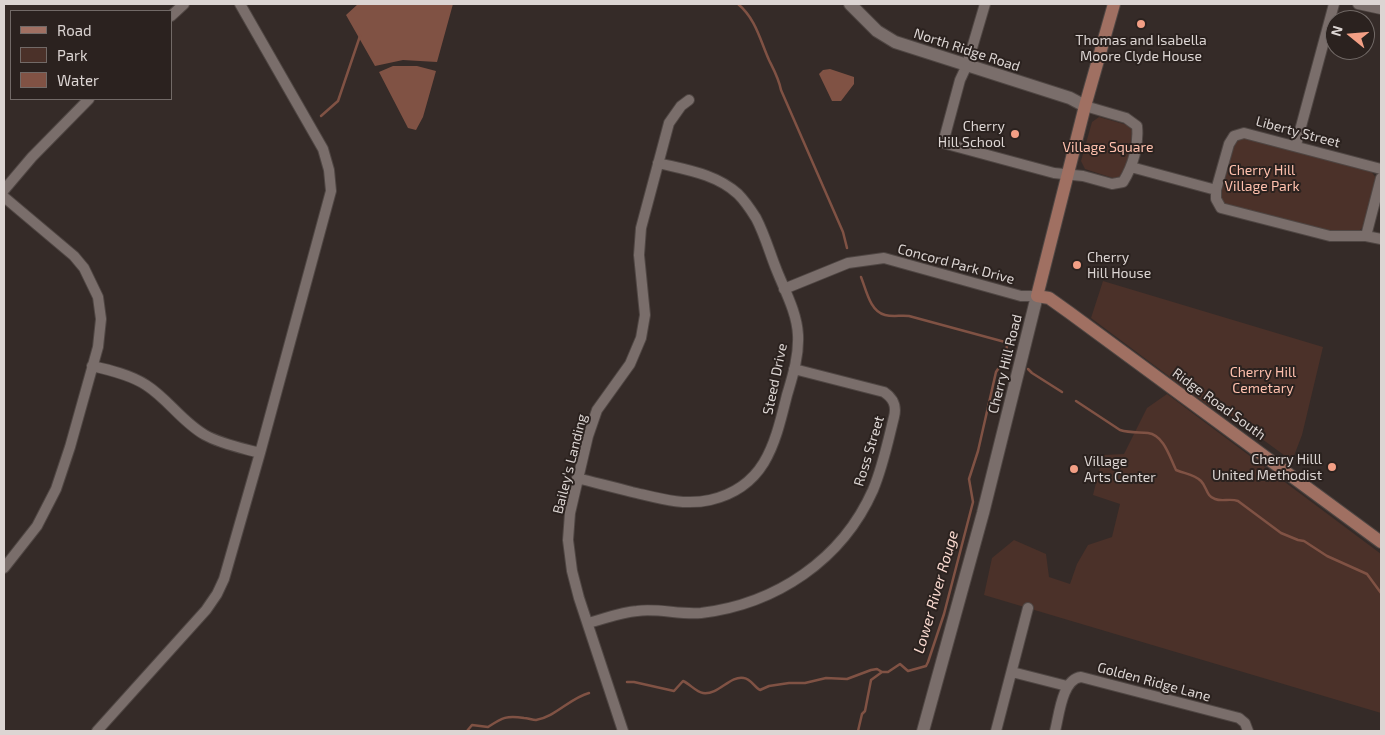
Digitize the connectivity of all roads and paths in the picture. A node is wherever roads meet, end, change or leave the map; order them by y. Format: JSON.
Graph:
{"nodes":[{"id":1,"x":184,"y":4,"type":"edge"},
{"id":2,"x":240,"y":4,"type":"edge"},
{"id":3,"x":850,"y":4,"type":"edge"},
{"id":4,"x":986,"y":4,"type":"edge"},
{"id":5,"x":1114,"y":4,"type":"edge"},
{"id":6,"x":1334,"y":4,"type":"edge"},
{"id":7,"x":1358,"y":4,"type":"edge"},
{"id":8,"x":1381,"y":9,"type":"edge"},
{"id":9,"x":172,"y":15,"type":"edge"},
{"id":10,"x":967,"y":65,"type":"junction"},
{"id":11,"x":87,"y":100,"type":"edge"},
{"id":12,"x":689,"y":100,"type":"dead end"},
{"id":13,"x":1085,"y":106,"type":"junction"},
{"id":14,"x":1296,"y":145,"type":"junction"},
{"id":15,"x":658,"y":163,"type":"junction"},
{"id":16,"x":1131,"y":167,"type":"junction"},
{"id":17,"x":1381,"y":168,"type":"edge"},
{"id":18,"x":1068,"y":175,"type":"junction"},
{"id":19,"x":1381,"y":178,"type":"edge"},
{"id":20,"x":4,"y":190,"type":"edge"},
{"id":21,"x":1216,"y":190,"type":"junction"},
{"id":22,"x":4,"y":197,"type":"edge"},
{"id":23,"x":1366,"y":236,"type":"junction"},
{"id":24,"x":1381,"y":239,"type":"edge"},
{"id":25,"x":784,"y":289,"type":"junction"},
{"id":26,"x":1036,"y":296,"type":"junction"},
{"id":27,"x":92,"y":366,"type":"junction"},
{"id":28,"x":794,"y":369,"type":"junction"},
{"id":29,"x":260,"y":453,"type":"junction"},
{"id":30,"x":577,"y":478,"type":"junction"},
{"id":31,"x":1381,"y":542,"type":"edge"},
{"id":32,"x":4,"y":568,"type":"edge"},
{"id":33,"x":1028,"y":608,"type":"dead end"},
{"id":34,"x":588,"y":623,"type":"junction"},
{"id":35,"x":1012,"y":672,"type":"junction"},
{"id":36,"x":1067,"y":686,"type":"junction"},
{"id":37,"x":1248,"y":730,"type":"edge"},
{"id":38,"x":97,"y":731,"type":"edge"},
{"id":39,"x":623,"y":731,"type":"edge"},
{"id":40,"x":923,"y":731,"type":"edge"},
{"id":41,"x":996,"y":731,"type":"edge"},
{"id":42,"x":1055,"y":731,"type":"edge"}],
"edges":[{"from":1,"to":9,"type":"street"},
{"from":2,"to":29,"type":"street"},
{"from":3,"to":10,"type":"street","name":"North Ridge Road"},
{"from":4,"to":10,"type":"street"},
{"from":5,"to":13,"type":"main road","name":"Cherry Hill Road"},
{"from":6,"to":14,"type":"street"},
{"from":7,"to":8,"type":"street"},
{"from":10,"to":13,"type":"street","name":"North Ridge Road"},
{"from":10,"to":18,"type":"street"},
{"from":11,"to":20,"type":"street"},
{"from":12,"to":15,"type":"street","name":"Bailey's Landing"},
{"from":13,"to":16,"type":"street"},
{"from":13,"to":18,"type":"main road","name":"Cherry Hill Road"},
{"from":14,"to":17,"type":"street","name":"Liberty Street"},
{"from":14,"to":21,"type":"street","name":"Liberty Street"},
{"from":15,"to":25,"type":"street","name":"Steed Drive"},
{"from":15,"to":30,"type":"street","name":"Bailey's Landing"},
{"from":16,"to":18,"type":"street"},
{"from":16,"to":21,"type":"street"},
{"from":18,"to":26,"type":"main road","name":"Cherry Hill Road"},
{"from":19,"to":23,"type":"street"},
{"from":21,"to":23,"type":"street"},
{"from":22,"to":27,"type":"street"},
{"from":23,"to":24,"type":"street"},
{"from":25,"to":26,"type":"street","name":"Concord Park Drive"},
{"from":25,"to":28,"type":"street","name":"Steed Drive"},
{"from":26,"to":31,"type":"main road","name":"Ridge Road South"},
{"from":26,"to":40,"type":"street","name":"Cherry Hill Road"},
{"from":27,"to":29,"type":"street"},
{"from":27,"to":32,"type":"street"},
{"from":28,"to":30,"type":"street","name":"Steed Drive"},
{"from":28,"to":34,"type":"street","name":"Ross Street"},
{"from":29,"to":38,"type":"street"},
{"from":30,"to":34,"type":"street","name":"Bailey's Landing"},
{"from":33,"to":35,"type":"street"},
{"from":34,"to":39,"type":"street","name":"Bailey's Landing"},
{"from":35,"to":36,"type":"street"},
{"from":35,"to":41,"type":"street"},
{"from":36,"to":37,"type":"street","name":"Golden Ridge Lane"},
{"from":36,"to":42,"type":"street"}]}
